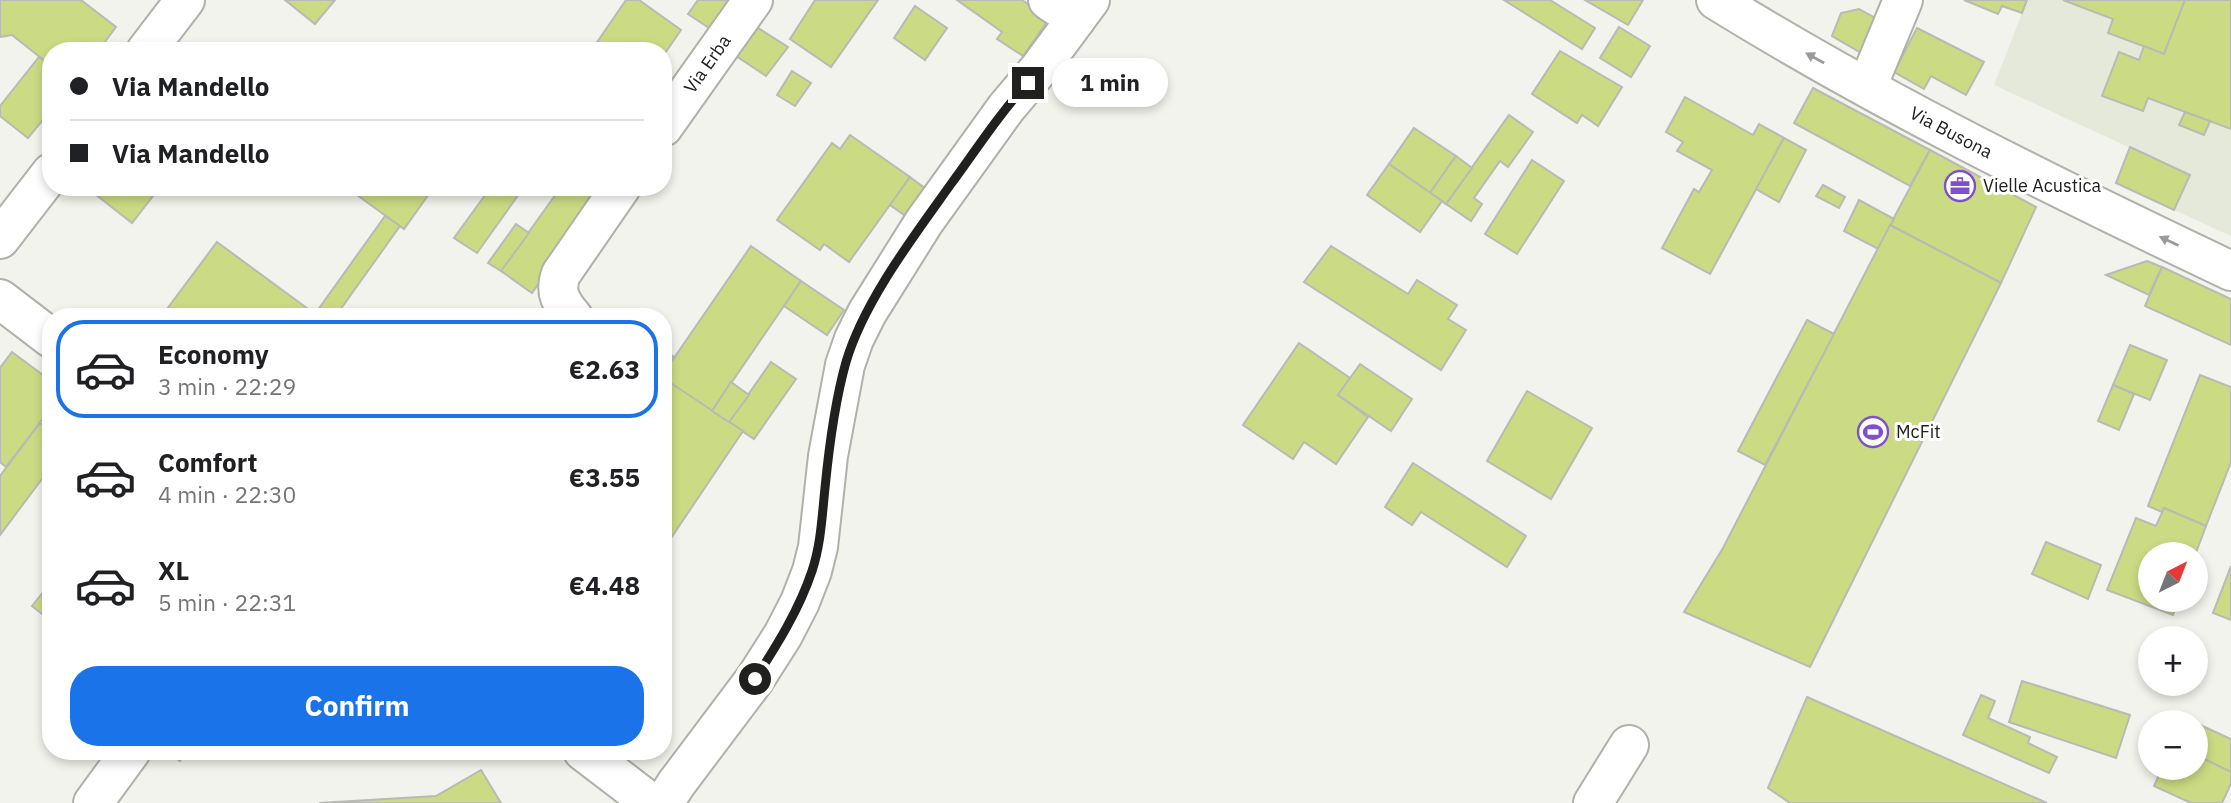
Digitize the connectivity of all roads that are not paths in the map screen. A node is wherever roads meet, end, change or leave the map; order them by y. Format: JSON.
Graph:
{"nodes":[{"id":1,"x":185,"y":0,"type":"edge"},
{"id":2,"x":753,"y":0,"type":"edge"},
{"id":3,"x":1716,"y":0,"type":"edge"},
{"id":4,"x":1903,"y":0,"type":"edge"},
{"id":5,"x":1071,"y":6,"type":"edge"},
{"id":6,"x":153,"y":42,"type":"edge"},
{"id":7,"x":1867,"y":87,"type":"junction"},
{"id":8,"x":672,"y":114,"type":"edge"},
{"id":9,"x":42,"y":185,"type":"edge"},
{"id":10,"x":615,"y":196,"type":"edge"},
{"id":11,"x":0,"y":239,"type":"edge"},
{"id":12,"x":2231,"y":271,"type":"edge"},
{"id":13,"x":0,"y":299,"type":"edge"},
{"id":14,"x":566,"y":308,"type":"edge"},
{"id":15,"x":42,"y":331,"type":"edge"},
{"id":16,"x":1629,"y":745,"type":"dead end"},
{"id":17,"x":124,"y":760,"type":"edge"},
{"id":18,"x":595,"y":760,"type":"edge"},
{"id":19,"x":93,"y":803,"type":"edge"},
{"id":20,"x":650,"y":803,"type":"edge"},
{"id":21,"x":664,"y":803,"type":"edge"},
{"id":22,"x":1593,"y":803,"type":"edge"}],
"edges":[{"from":1,"to":6,"type":"street"},
{"from":2,"to":8,"type":"street","name":"Via Erba"},
{"from":7,"to":3,"type":"street","name":"Via Busona","one_way":true},
{"from":4,"to":7,"type":"street"},
{"from":5,"to":21,"type":"street"},
{"from":12,"to":7,"type":"street","name":"Via Busona","one_way":true},
{"from":9,"to":11,"type":"street"},
{"from":10,"to":14,"type":"street"},
{"from":13,"to":15,"type":"street"},
{"from":16,"to":22,"type":"street"},
{"from":17,"to":19,"type":"street"},
{"from":18,"to":20,"type":"street"}]}
